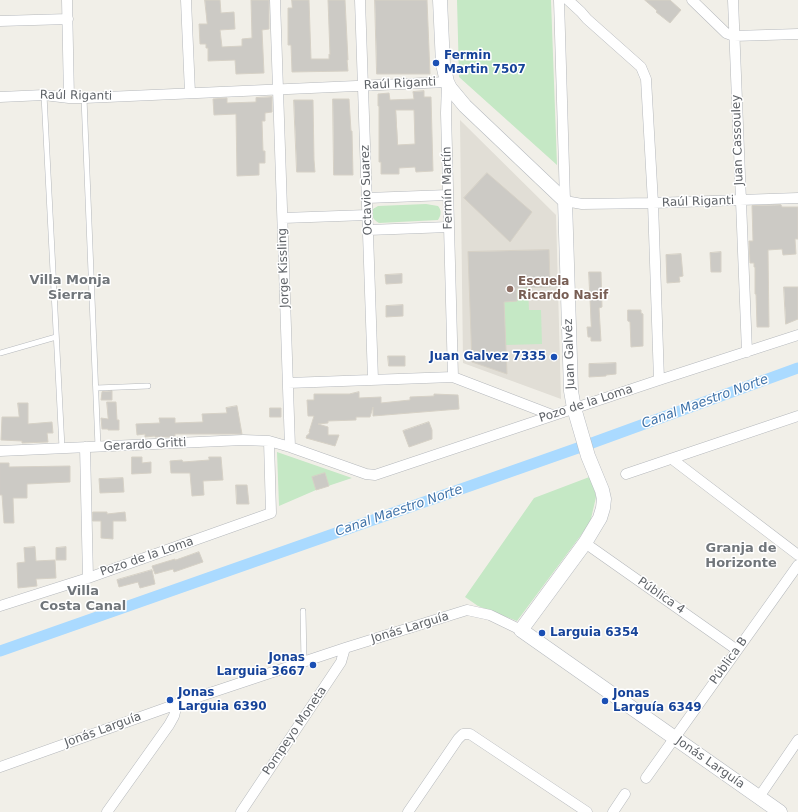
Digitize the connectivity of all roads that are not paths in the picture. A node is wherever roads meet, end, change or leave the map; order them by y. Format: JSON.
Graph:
{"nodes":[{"id":1,"x":67,"y":0,"type":"edge"},
{"id":2,"x":186,"y":0,"type":"edge"},
{"id":3,"x":276,"y":0,"type":"edge"},
{"id":4,"x":360,"y":0,"type":"edge"},
{"id":5,"x":440,"y":0,"type":"edge"},
{"id":6,"x":559,"y":0,"type":"edge"},
{"id":7,"x":568,"y":0,"type":"edge"},
{"id":8,"x":579,"y":0,"type":"edge"},
{"id":9,"x":692,"y":0,"type":"edge"},
{"id":10,"x":733,"y":0,"type":"edge"},
{"id":11,"x":581,"y":12,"type":"junction"},
{"id":12,"x":68,"y":19,"type":"junction"},
{"id":13,"x":0,"y":21,"type":"edge"},
{"id":14,"x":798,"y":34,"type":"edge"},
{"id":15,"x":734,"y":36,"type":"junction"},
{"id":16,"x":447,"y":82,"type":"junction"},
{"id":17,"x":364,"y":86,"type":"junction"},
{"id":18,"x":278,"y":89,"type":"junction"},
{"id":19,"x":190,"y":93,"type":"junction"},
{"id":20,"x":44,"y":94,"type":"junction"},
{"id":21,"x":0,"y":97,"type":"edge"},
{"id":22,"x":69,"y":98,"type":"junction"},
{"id":23,"x":84,"y":98,"type":"junction"},
{"id":24,"x":448,"y":195,"type":"junction"},
{"id":25,"x":367,"y":198,"type":"junction"},
{"id":26,"x":798,"y":198,"type":"edge"},
{"id":27,"x":740,"y":200,"type":"junction"},
{"id":28,"x":565,"y":201,"type":"junction"},
{"id":29,"x":653,"y":203,"type":"junction"},
{"id":30,"x":367,"y":215,"type":"junction"},
{"id":31,"x":283,"y":218,"type":"junction"},
{"id":32,"x":449,"y":227,"type":"junction"},
{"id":33,"x":368,"y":230,"type":"junction"},
{"id":34,"x":798,"y":335,"type":"edge"},
{"id":35,"x":56,"y":337,"type":"junction"},
{"id":36,"x":0,"y":352,"type":"edge"},
{"id":37,"x":747,"y":352,"type":"junction"},
{"id":38,"x":453,"y":377,"type":"junction"},
{"id":39,"x":373,"y":379,"type":"junction"},
{"id":40,"x":659,"y":380,"type":"junction"},
{"id":41,"x":288,"y":383,"type":"junction"},
{"id":42,"x":148,"y":386,"type":"dead end"},
{"id":43,"x":96,"y":388,"type":"junction"},
{"id":44,"x":574,"y":408,"type":"junction"},
{"id":45,"x":552,"y":415,"type":"junction"},
{"id":46,"x":798,"y":416,"type":"edge"},
{"id":47,"x":269,"y":442,"type":"junction"},
{"id":48,"x":85,"y":447,"type":"junction"},
{"id":49,"x":98,"y":447,"type":"junction"},
{"id":50,"x":290,"y":447,"type":"junction"},
{"id":51,"x":62,"y":448,"type":"junction"},
{"id":52,"x":0,"y":451,"type":"edge"},
{"id":53,"x":672,"y":459,"type":"junction"},
{"id":54,"x":626,"y":474,"type":"dead end"},
{"id":55,"x":585,"y":542,"type":"junction"},
{"id":56,"x":798,"y":555,"type":"edge"},
{"id":57,"x":798,"y":565,"type":"edge"},
{"id":58,"x":88,"y":578,"type":"junction"},
{"id":59,"x":0,"y":606,"type":"edge"},
{"id":60,"x":303,"y":611,"type":"dead end"},
{"id":61,"x":521,"y":630,"type":"junction"},
{"id":62,"x":345,"y":648,"type":"junction"},
{"id":63,"x":737,"y":650,"type":"junction"},
{"id":64,"x":304,"y":661,"type":"junction"},
{"id":65,"x":177,"y":704,"type":"junction"},
{"id":66,"x":674,"y":738,"type":"junction"},
{"id":67,"x":798,"y":740,"type":"edge"},
{"id":68,"x":0,"y":767,"type":"edge"},
{"id":69,"x":646,"y":778,"type":"dead end"},
{"id":70,"x":625,"y":794,"type":"dead end"},
{"id":71,"x":759,"y":797,"type":"junction"},
{"id":72,"x":107,"y":812,"type":"edge"},
{"id":73,"x":242,"y":812,"type":"edge"},
{"id":74,"x":408,"y":812,"type":"edge"},
{"id":75,"x":587,"y":812,"type":"edge"},
{"id":76,"x":613,"y":812,"type":"edge"},
{"id":77,"x":780,"y":812,"type":"edge"}],
"edges":[{"from":1,"to":12,"type":"street"},
{"from":2,"to":19,"type":"street"},
{"from":3,"to":18,"type":"street","name":"Jorge Kissling"},
{"from":4,"to":17,"type":"street","name":"Octavio Suarez"},
{"from":5,"to":16,"type":"main road","name":"Fermín Martín"},
{"from":6,"to":28,"type":"street","name":"Juan Galvéz"},
{"from":7,"to":11,"type":"street"},
{"from":8,"to":11,"type":"street"},
{"from":9,"to":15,"type":"street"},
{"from":10,"to":15,"type":"street","name":"Juan Cassouley"},
{"from":11,"to":29,"type":"street"},
{"from":12,"to":13,"type":"street"},
{"from":12,"to":22,"type":"street"},
{"from":14,"to":15,"type":"street"},
{"from":15,"to":27,"type":"street","name":"Juan Cassouley"},
{"from":16,"to":17,"type":"street","name":"Raúl Riganti"},
{"from":16,"to":24,"type":"street","name":"Fermín Martín"},
{"from":16,"to":28,"type":"main road","name":"Raúl Riganti"},
{"from":17,"to":18,"type":"street","name":"Raúl Riganti"},
{"from":17,"to":25,"type":"street","name":"Octavio Suarez"},
{"from":18,"to":19,"type":"street","name":"Raúl Riganti"},
{"from":18,"to":31,"type":"street","name":"Jorge Kissling"},
{"from":19,"to":23,"type":"street","name":"Raúl Riganti"},
{"from":20,"to":21,"type":"street","name":"Raúl Riganti"},
{"from":20,"to":22,"type":"street","name":"Raúl Riganti"},
{"from":20,"to":35,"type":"lane"},
{"from":22,"to":23,"type":"street","name":"Raúl Riganti"},
{"from":23,"to":43,"type":"lane"},
{"from":24,"to":25,"type":"street"},
{"from":24,"to":32,"type":"street","name":"Fermín Martín"},
{"from":25,"to":30,"type":"street","name":"Octavio Suarez"},
{"from":26,"to":27,"type":"street","name":"Raúl Riganti"},
{"from":27,"to":29,"type":"street","name":"Raúl Riganti"},
{"from":27,"to":37,"type":"street","name":"Juan Cassouley"},
{"from":28,"to":29,"type":"street","name":"Raúl Riganti"},
{"from":28,"to":44,"type":"main road","name":"Juan Galvéz"},
{"from":29,"to":40,"type":"street"},
{"from":30,"to":31,"type":"street"},
{"from":30,"to":33,"type":"street","name":"Octavio Suarez"},
{"from":31,"to":41,"type":"street","name":"Jorge Kissling"},
{"from":32,"to":33,"type":"street"},
{"from":32,"to":38,"type":"street","name":"Fermín Martín"},
{"from":33,"to":39,"type":"street","name":"Octavio Suarez"},
{"from":34,"to":37,"type":"street","name":"Pozo de la Loma"},
{"from":35,"to":36,"type":"lane"},
{"from":35,"to":51,"type":"lane"},
{"from":37,"to":40,"type":"street","name":"Pozo de la Loma"},
{"from":38,"to":39,"type":"street"},
{"from":38,"to":45,"type":"street"},
{"from":39,"to":41,"type":"street"},
{"from":40,"to":44,"type":"street","name":"Pozo de la Loma"},
{"from":41,"to":50,"type":"street","name":"Jorge Kissling"},
{"from":42,"to":43,"type":"lane"},
{"from":43,"to":49,"type":"lane"},
{"from":44,"to":45,"type":"street","name":"Pozo de la Loma"},
{"from":44,"to":55,"type":"main road","name":"Juan Galvéz"},
{"from":45,"to":50,"type":"street","name":"Pozo de la Loma"},
{"from":46,"to":53,"type":"street"},
{"from":47,"to":49,"type":"street","name":"Gerardo Gritti"},
{"from":47,"to":50,"type":"street","name":"Gerardo Gritti"},
{"from":47,"to":58,"type":"street","name":"Pozo de la Loma"},
{"from":48,"to":49,"type":"street","name":"Gerardo Gritti"},
{"from":48,"to":51,"type":"street","name":"Gerardo Gritti"},
{"from":48,"to":58,"type":"street"},
{"from":51,"to":52,"type":"street","name":"Gerardo Gritti"},
{"from":53,"to":54,"type":"street"},
{"from":53,"to":56,"type":"street"},
{"from":55,"to":61,"type":"main road","name":"Juan Galvéz"},
{"from":55,"to":63,"type":"street","name":"Pública 4"},
{"from":57,"to":63,"type":"street","name":"Pública B"},
{"from":58,"to":59,"type":"street","name":"Pozo de la Loma"},
{"from":60,"to":64,"type":"lane"},
{"from":61,"to":62,"type":"street","name":"Jonás Larguía"},
{"from":61,"to":66,"type":"main road","name":"Jonás Larguía"},
{"from":62,"to":64,"type":"street","name":"Jonás Larguía"},
{"from":62,"to":73,"type":"street","name":"Pompeyo Moneta"},
{"from":63,"to":66,"type":"street","name":"Pública B"},
{"from":64,"to":65,"type":"street","name":"Jonás Larguía"},
{"from":65,"to":68,"type":"street","name":"Jonás Larguía"},
{"from":65,"to":72,"type":"street"},
{"from":66,"to":69,"type":"street","name":"Pública B"},
{"from":66,"to":71,"type":"main road","name":"Jonás Larguía"},
{"from":67,"to":71,"type":"street"},
{"from":70,"to":76,"type":"street"},
{"from":71,"to":77,"type":"main road","name":"Jonás Larguía"},
{"from":74,"to":75,"type":"street"}]}
